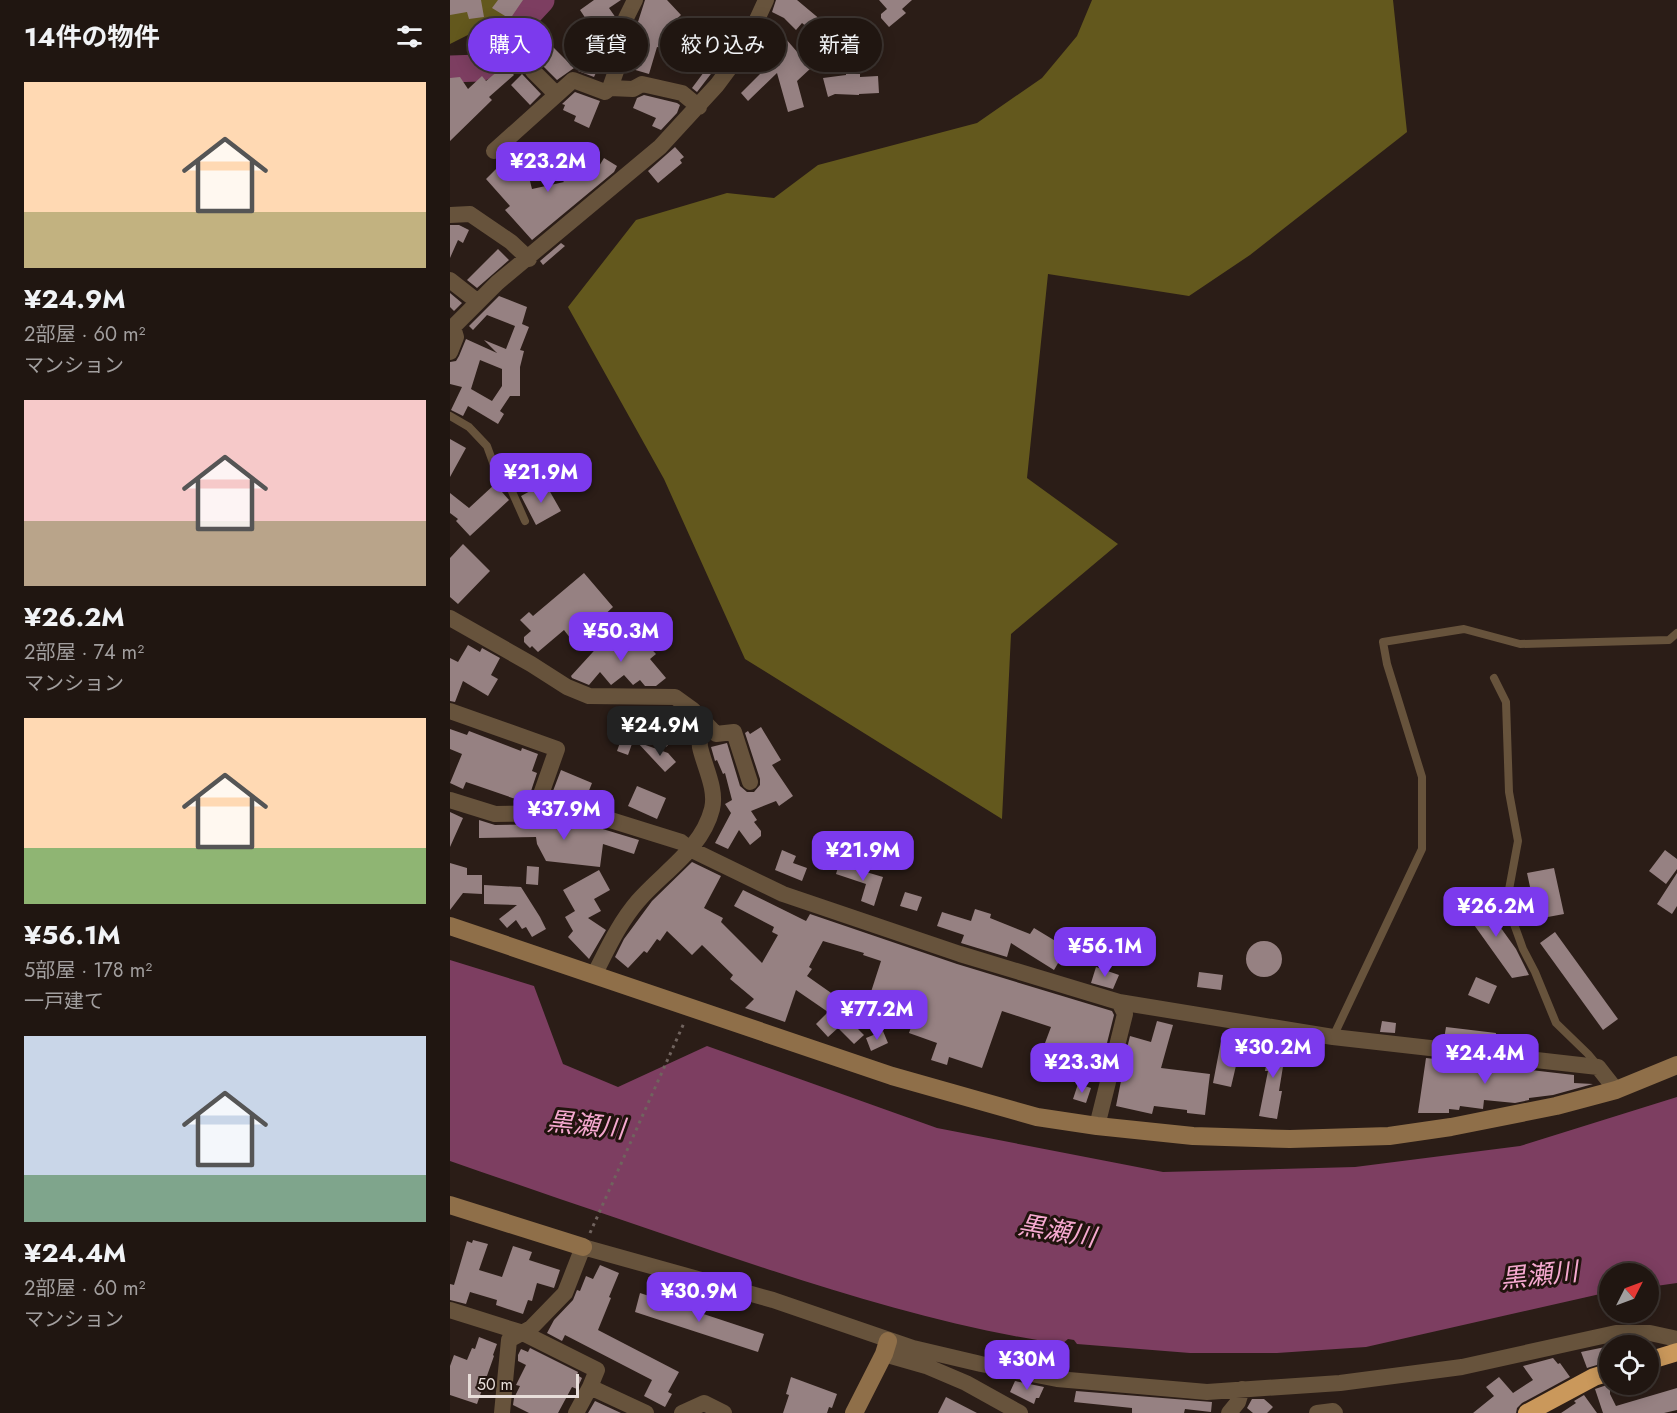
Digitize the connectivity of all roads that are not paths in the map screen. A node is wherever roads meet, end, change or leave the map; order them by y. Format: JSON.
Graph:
{"nodes":[{"id":1,"x":635,"y":0,"type":"edge"},
{"id":2,"x":766,"y":0,"type":"edge"},
{"id":3,"x":533,"y":72,"type":"edge"},
{"id":4,"x":610,"y":88,"type":"junction"},
{"id":5,"x":556,"y":94,"type":"junction"},
{"id":6,"x":699,"y":107,"type":"junction"},
{"id":7,"x":494,"y":150,"type":"dead end"},
{"id":8,"x":450,"y":215,"type":"edge"},
{"id":9,"x":529,"y":259,"type":"junction"},
{"id":10,"x":450,"y":280,"type":"edge"},
{"id":11,"x":478,"y":302,"type":"junction"},
{"id":12,"x":450,"y":352,"type":"edge"},
{"id":13,"x":450,"y":416,"type":"edge"},
{"id":14,"x":525,"y":521,"type":"dead end"},
{"id":15,"x":450,"y":618,"type":"edge"},
{"id":16,"x":1677,"y":633,"type":"edge"},
{"id":17,"x":1494,"y":678,"type":"dead end"},
{"id":18,"x":450,"y":711,"type":"edge"},
{"id":19,"x":702,"y":720,"type":"junction"},
{"id":20,"x":750,"y":782,"type":"dead end"},
{"id":21,"x":450,"y":800,"type":"edge"},
{"id":22,"x":534,"y":814,"type":"junction"},
{"id":23,"x":690,"y":849,"type":"junction"},
{"id":24,"x":450,"y":926,"type":"edge"},
{"id":25,"x":594,"y":975,"type":"junction"},
{"id":26,"x":1119,"y":1002,"type":"junction"},
{"id":27,"x":1333,"y":1037,"type":"junction"},
{"id":28,"x":1677,"y":1065,"type":"edge"},
{"id":29,"x":1598,"y":1067,"type":"junction"},
{"id":30,"x":1616,"y":1090,"type":"junction"},
{"id":31,"x":1097,"y":1126,"type":"junction"},
{"id":32,"x":450,"y":1205,"type":"edge"},
{"id":33,"x":586,"y":1241,"type":"junction"},
{"id":34,"x":450,"y":1310,"type":"edge"},
{"id":35,"x":523,"y":1332,"type":"junction"},
{"id":36,"x":1677,"y":1339,"type":"edge"},
{"id":37,"x":886,"y":1347,"type":"junction"},
{"id":38,"x":1677,"y":1353,"type":"edge"},
{"id":39,"x":1659,"y":1358,"type":"edge"},
{"id":40,"x":1599,"y":1375,"type":"edge"},
{"id":41,"x":590,"y":1387,"type":"junction"},
{"id":42,"x":1242,"y":1389,"type":"junction"},
{"id":43,"x":719,"y":1412,"type":"edge"},
{"id":44,"x":502,"y":1413,"type":"edge"},
{"id":45,"x":576,"y":1413,"type":"edge"},
{"id":46,"x":646,"y":1413,"type":"edge"},
{"id":47,"x":682,"y":1413,"type":"edge"},
{"id":48,"x":854,"y":1413,"type":"edge"},
{"id":49,"x":1020,"y":1413,"type":"edge"},
{"id":50,"x":1229,"y":1413,"type":"edge"},
{"id":51,"x":1317,"y":1413,"type":"edge"},
{"id":52,"x":1335,"y":1413,"type":"edge"},
{"id":53,"x":1527,"y":1413,"type":"edge"}],
"edges":[{"from":1,"to":4,"type":"street"},
{"from":2,"to":6,"type":"street"},
{"from":3,"to":5,"type":"street"},
{"from":4,"to":5,"type":"street"},
{"from":4,"to":6,"type":"street"},
{"from":5,"to":7,"type":"street"},
{"from":6,"to":9,"type":"street"},
{"from":8,"to":9,"type":"street"},
{"from":9,"to":11,"type":"street"},
{"from":10,"to":11,"type":"street"},
{"from":11,"to":12,"type":"street"},
{"from":13,"to":14,"type":"lane"},
{"from":15,"to":19,"type":"street"},
{"from":16,"to":27,"type":"lane"},
{"from":17,"to":29,"type":"lane"},
{"from":18,"to":22,"type":"street"},
{"from":19,"to":20,"type":"street"},
{"from":19,"to":23,"type":"street"},
{"from":21,"to":22,"type":"street"},
{"from":22,"to":23,"type":"street"},
{"from":23,"to":25,"type":"street"},
{"from":23,"to":26,"type":"street"},
{"from":24,"to":25,"type":"street"},
{"from":25,"to":31,"type":"street"},
{"from":26,"to":27,"type":"street"},
{"from":26,"to":31,"type":"street"},
{"from":27,"to":29,"type":"street"},
{"from":28,"to":30,"type":"street"},
{"from":29,"to":30,"type":"street"},
{"from":30,"to":31,"type":"street"},
{"from":32,"to":33,"type":"street"},
{"from":33,"to":35,"type":"street"},
{"from":33,"to":37,"type":"street"},
{"from":34,"to":35,"type":"street"},
{"from":35,"to":41,"type":"street"},
{"from":35,"to":44,"type":"street"},
{"from":36,"to":42,"type":"street"},
{"from":37,"to":42,"type":"street"},
{"from":37,"to":48,"type":"street"},
{"from":37,"to":49,"type":"street"},
{"from":38,"to":39,"type":"highway"},
{"from":40,"to":53,"type":"highway"},
{"from":41,"to":45,"type":"street"},
{"from":41,"to":46,"type":"street"},
{"from":42,"to":50,"type":"street"},
{"from":43,"to":47,"type":"street"},
{"from":51,"to":52,"type":"street"}]}
